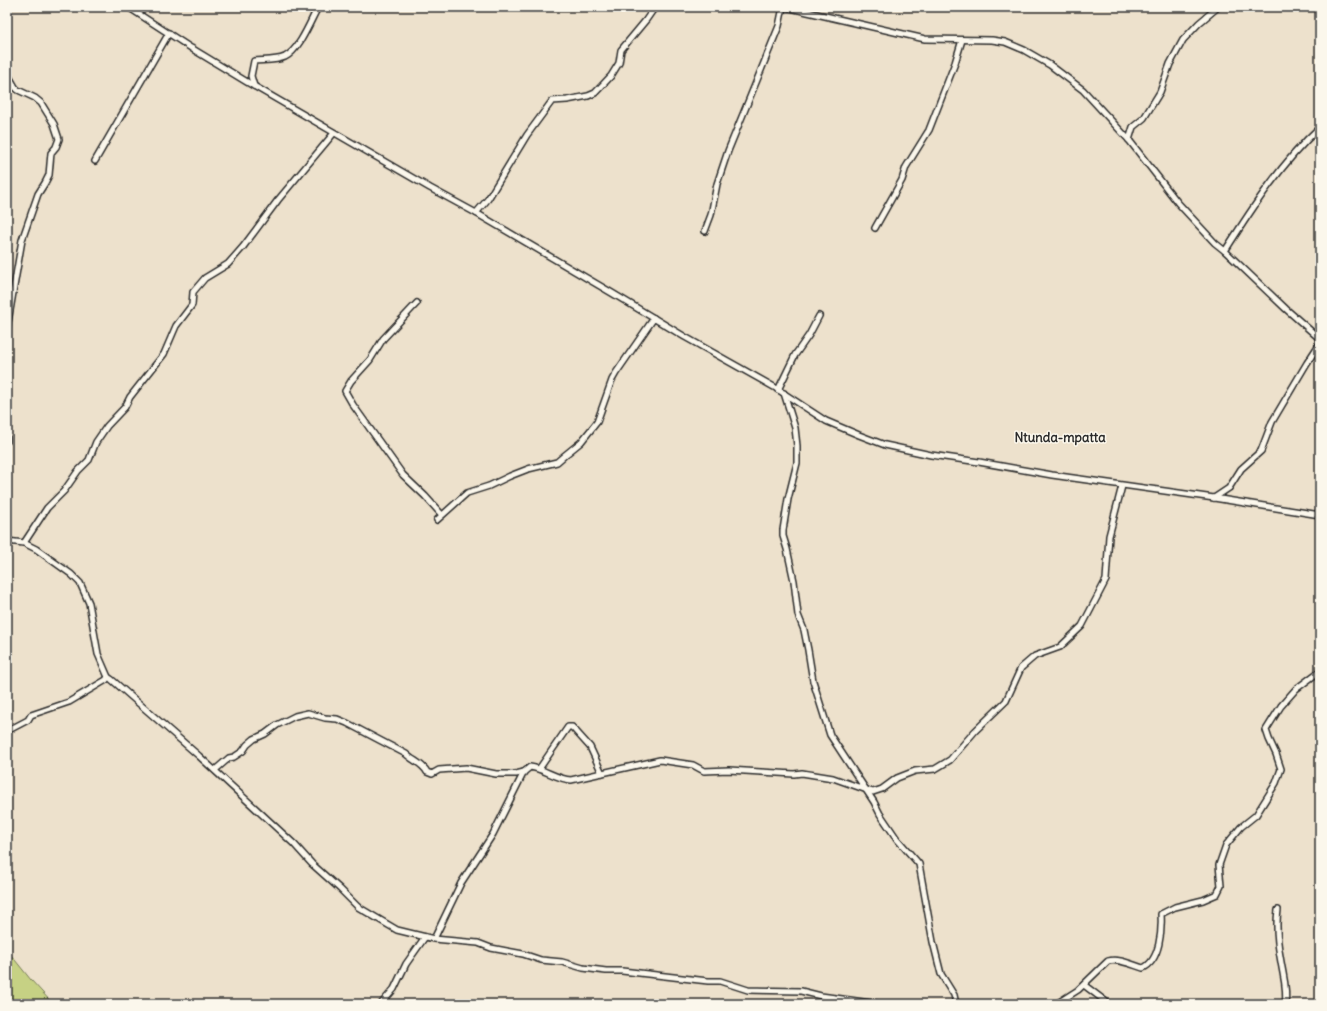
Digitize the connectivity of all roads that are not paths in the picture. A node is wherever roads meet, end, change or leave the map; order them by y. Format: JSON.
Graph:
{"nodes":[{"id":1,"x":128,"y":7,"type":"edge"},
{"id":2,"x":318,"y":7,"type":"edge"},
{"id":3,"x":654,"y":7,"type":"edge"},
{"id":4,"x":783,"y":7,"type":"edge"},
{"id":5,"x":786,"y":7,"type":"edge"},
{"id":6,"x":1218,"y":7,"type":"edge"},
{"id":7,"x":795,"y":8,"type":"edge"},
{"id":8,"x":169,"y":33,"type":"junction"},
{"id":9,"x":962,"y":40,"type":"junction"},
{"id":10,"x":7,"y":73,"type":"edge"},
{"id":11,"x":254,"y":86,"type":"junction"},
{"id":12,"x":1320,"y":127,"type":"edge"},
{"id":13,"x":334,"y":133,"type":"junction"},
{"id":14,"x":1128,"y":140,"type":"junction"},
{"id":15,"x":95,"y":161,"type":"dead end"},
{"id":16,"x":476,"y":213,"type":"junction"},
{"id":17,"x":875,"y":228,"type":"dead end"},
{"id":18,"x":706,"y":231,"type":"dead end"},
{"id":19,"x":1225,"y":251,"type":"junction"},
{"id":20,"x":417,"y":303,"type":"dead end"},
{"id":21,"x":819,"y":316,"type":"dead end"},
{"id":22,"x":654,"y":318,"type":"junction"},
{"id":23,"x":7,"y":328,"type":"edge"},
{"id":24,"x":1320,"y":339,"type":"edge"},
{"id":25,"x":1320,"y":343,"type":"edge"},
{"id":26,"x":778,"y":390,"type":"junction"},
{"id":27,"x":784,"y":393,"type":"junction"},
{"id":28,"x":7,"y":438,"type":"edge"},
{"id":29,"x":7,"y":441,"type":"edge"},
{"id":30,"x":1122,"y":486,"type":"junction"},
{"id":31,"x":1214,"y":498,"type":"junction"},
{"id":32,"x":442,"y":515,"type":"junction"},
{"id":33,"x":1320,"y":515,"type":"edge"},
{"id":34,"x":437,"y":520,"type":"dead end"},
{"id":35,"x":7,"y":541,"type":"edge"},
{"id":36,"x":24,"y":543,"type":"junction"},
{"id":37,"x":1320,"y":671,"type":"edge"},
{"id":38,"x":108,"y":676,"type":"junction"},
{"id":39,"x":7,"y":731,"type":"edge"},
{"id":40,"x":540,"y":769,"type":"junction"},
{"id":41,"x":215,"y":770,"type":"junction"},
{"id":42,"x":524,"y":772,"type":"junction"},
{"id":43,"x":602,"y":773,"type":"junction"},
{"id":44,"x":867,"y":790,"type":"junction"},
{"id":45,"x":1278,"y":910,"type":"dead end"},
{"id":46,"x":425,"y":937,"type":"junction"},
{"id":47,"x":434,"y":938,"type":"junction"},
{"id":48,"x":1084,"y":985,"type":"junction"},
{"id":49,"x":381,"y":1004,"type":"edge"},
{"id":50,"x":878,"y":1004,"type":"edge"},
{"id":51,"x":956,"y":1004,"type":"edge"},
{"id":52,"x":1056,"y":1004,"type":"edge"},
{"id":53,"x":1109,"y":1004,"type":"edge"},
{"id":54,"x":1285,"y":1004,"type":"edge"}],
"edges":[{"from":1,"to":8,"type":"street"},
{"from":2,"to":11,"type":"street"},
{"from":3,"to":16,"type":"street"},
{"from":4,"to":18,"type":"street"},
{"from":5,"to":7,"type":"street"},
{"from":6,"to":14,"type":"street"},
{"from":7,"to":9,"type":"street"},
{"from":8,"to":11,"type":"street"},
{"from":8,"to":15,"type":"street"},
{"from":9,"to":14,"type":"street"},
{"from":9,"to":17,"type":"street"},
{"from":10,"to":23,"type":"street"},
{"from":11,"to":13,"type":"street"},
{"from":12,"to":19,"type":"street"},
{"from":13,"to":16,"type":"street"},
{"from":13,"to":36,"type":"street"},
{"from":14,"to":19,"type":"street"},
{"from":16,"to":22,"type":"street"},
{"from":19,"to":24,"type":"street"},
{"from":20,"to":32,"type":"street"},
{"from":21,"to":26,"type":"street"},
{"from":22,"to":26,"type":"street"},
{"from":22,"to":32,"type":"street"},
{"from":25,"to":31,"type":"street"},
{"from":26,"to":27,"type":"street"},
{"from":27,"to":30,"type":"street"},
{"from":27,"to":44,"type":"street"},
{"from":28,"to":29,"type":"street"},
{"from":30,"to":31,"type":"street"},
{"from":30,"to":44,"type":"street"},
{"from":31,"to":33,"type":"street"},
{"from":32,"to":34,"type":"street"},
{"from":35,"to":36,"type":"street"},
{"from":36,"to":38,"type":"street"},
{"from":37,"to":48,"type":"street"},
{"from":38,"to":39,"type":"street"},
{"from":38,"to":41,"type":"street"},
{"from":40,"to":42,"type":"street"},
{"from":40,"to":43,"type":"street"},
{"from":40,"to":43,"type":"street"},
{"from":41,"to":42,"type":"street"},
{"from":41,"to":46,"type":"street"},
{"from":42,"to":47,"type":"street"},
{"from":43,"to":44,"type":"street"},
{"from":44,"to":51,"type":"street"},
{"from":45,"to":54,"type":"street"},
{"from":46,"to":47,"type":"street"},
{"from":46,"to":49,"type":"street"},
{"from":47,"to":50,"type":"street"},
{"from":48,"to":52,"type":"street"},
{"from":48,"to":53,"type":"street"}]}
